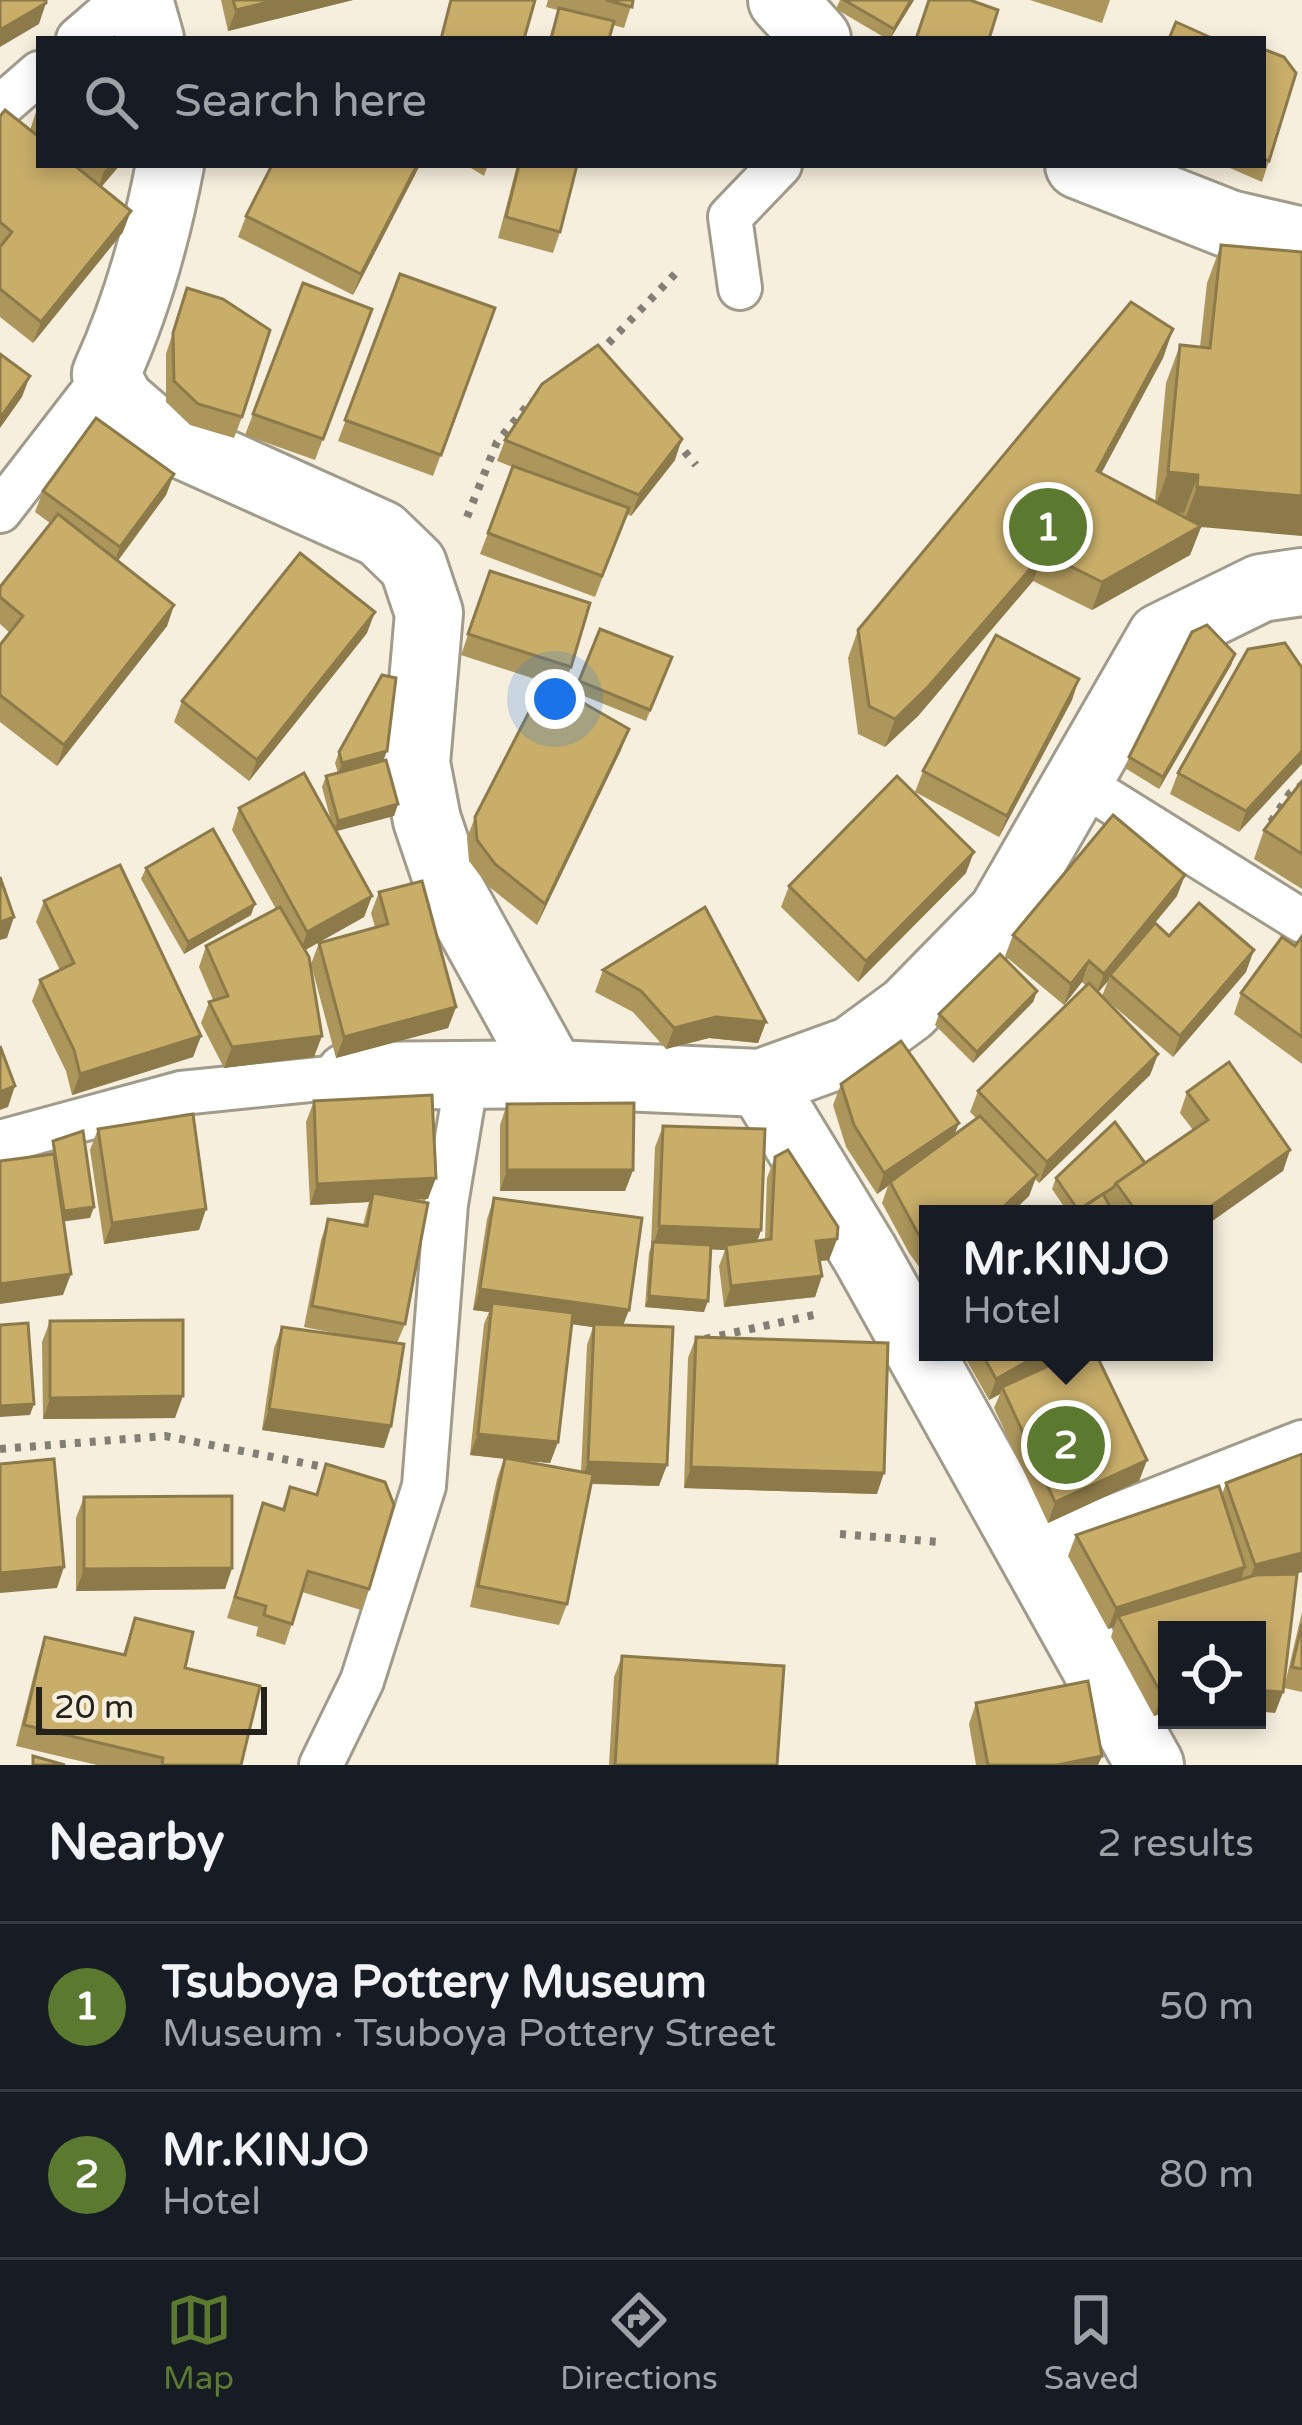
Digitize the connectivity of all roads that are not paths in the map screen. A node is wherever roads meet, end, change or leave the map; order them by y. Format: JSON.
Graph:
{"nodes":[{"id":1,"x":123,"y":0,"type":"edge"},
{"id":2,"x":139,"y":0,"type":"edge"},
{"id":3,"x":782,"y":0,"type":"edge"},
{"id":4,"x":81,"y":36,"type":"edge"},
{"id":5,"x":149,"y":36,"type":"edge"},
{"id":6,"x":814,"y":36,"type":"edge"},
{"id":7,"x":36,"y":76,"type":"edge"},
{"id":8,"x":0,"y":107,"type":"edge"},
{"id":9,"x":169,"y":168,"type":"edge"},
{"id":10,"x":777,"y":168,"type":"edge"},
{"id":11,"x":1087,"y":168,"type":"edge"},
{"id":12,"x":1302,"y":241,"type":"edge"},
{"id":13,"x":740,"y":288,"type":"dead end"},
{"id":14,"x":106,"y":374,"type":"junction"},
{"id":15,"x":0,"y":511,"type":"edge"},
{"id":16,"x":1302,"y":582,"type":"edge"},
{"id":17,"x":1076,"y":780,"type":"junction"},
{"id":18,"x":1302,"y":921,"type":"edge"},
{"id":19,"x":468,"y":1072,"type":"junction"},
{"id":20,"x":552,"y":1074,"type":"junction"},
{"id":21,"x":350,"y":1076,"type":"joint"},
{"id":22,"x":761,"y":1083,"type":"junction"},
{"id":23,"x":0,"y":1142,"type":"edge"},
{"id":24,"x":919,"y":1350,"type":"edge"},
{"id":25,"x":925,"y":1361,"type":"edge"},
{"id":26,"x":1302,"y":1442,"type":"edge"},
{"id":27,"x":1030,"y":1549,"type":"junction"},
{"id":28,"x":322,"y":1765,"type":"edge"},
{"id":29,"x":1150,"y":1765,"type":"edge"}],
"edges":[{"from":1,"to":4,"type":"lane"},
{"from":2,"to":5,"type":"street"},
{"from":3,"to":6,"type":"street"},
{"from":7,"to":8,"type":"lane"},
{"from":9,"to":14,"type":"street"},
{"from":10,"to":13,"type":"lane"},
{"from":11,"to":12,"type":"street"},
{"from":14,"to":15,"type":"lane"},
{"from":14,"to":20,"type":"street"},
{"from":16,"to":17,"type":"street"},
{"from":17,"to":18,"type":"lane"},
{"from":17,"to":22,"type":"street"},
{"from":19,"to":20,"type":"street"},
{"from":19,"to":21,"type":"street"},
{"from":19,"to":28,"type":"lane"},
{"from":20,"to":22,"type":"street"},
{"from":21,"to":23,"type":"lane"},
{"from":22,"to":24,"type":"street"},
{"from":25,"to":27,"type":"street"},
{"from":26,"to":27,"type":"lane"},
{"from":27,"to":29,"type":"street"}]}
